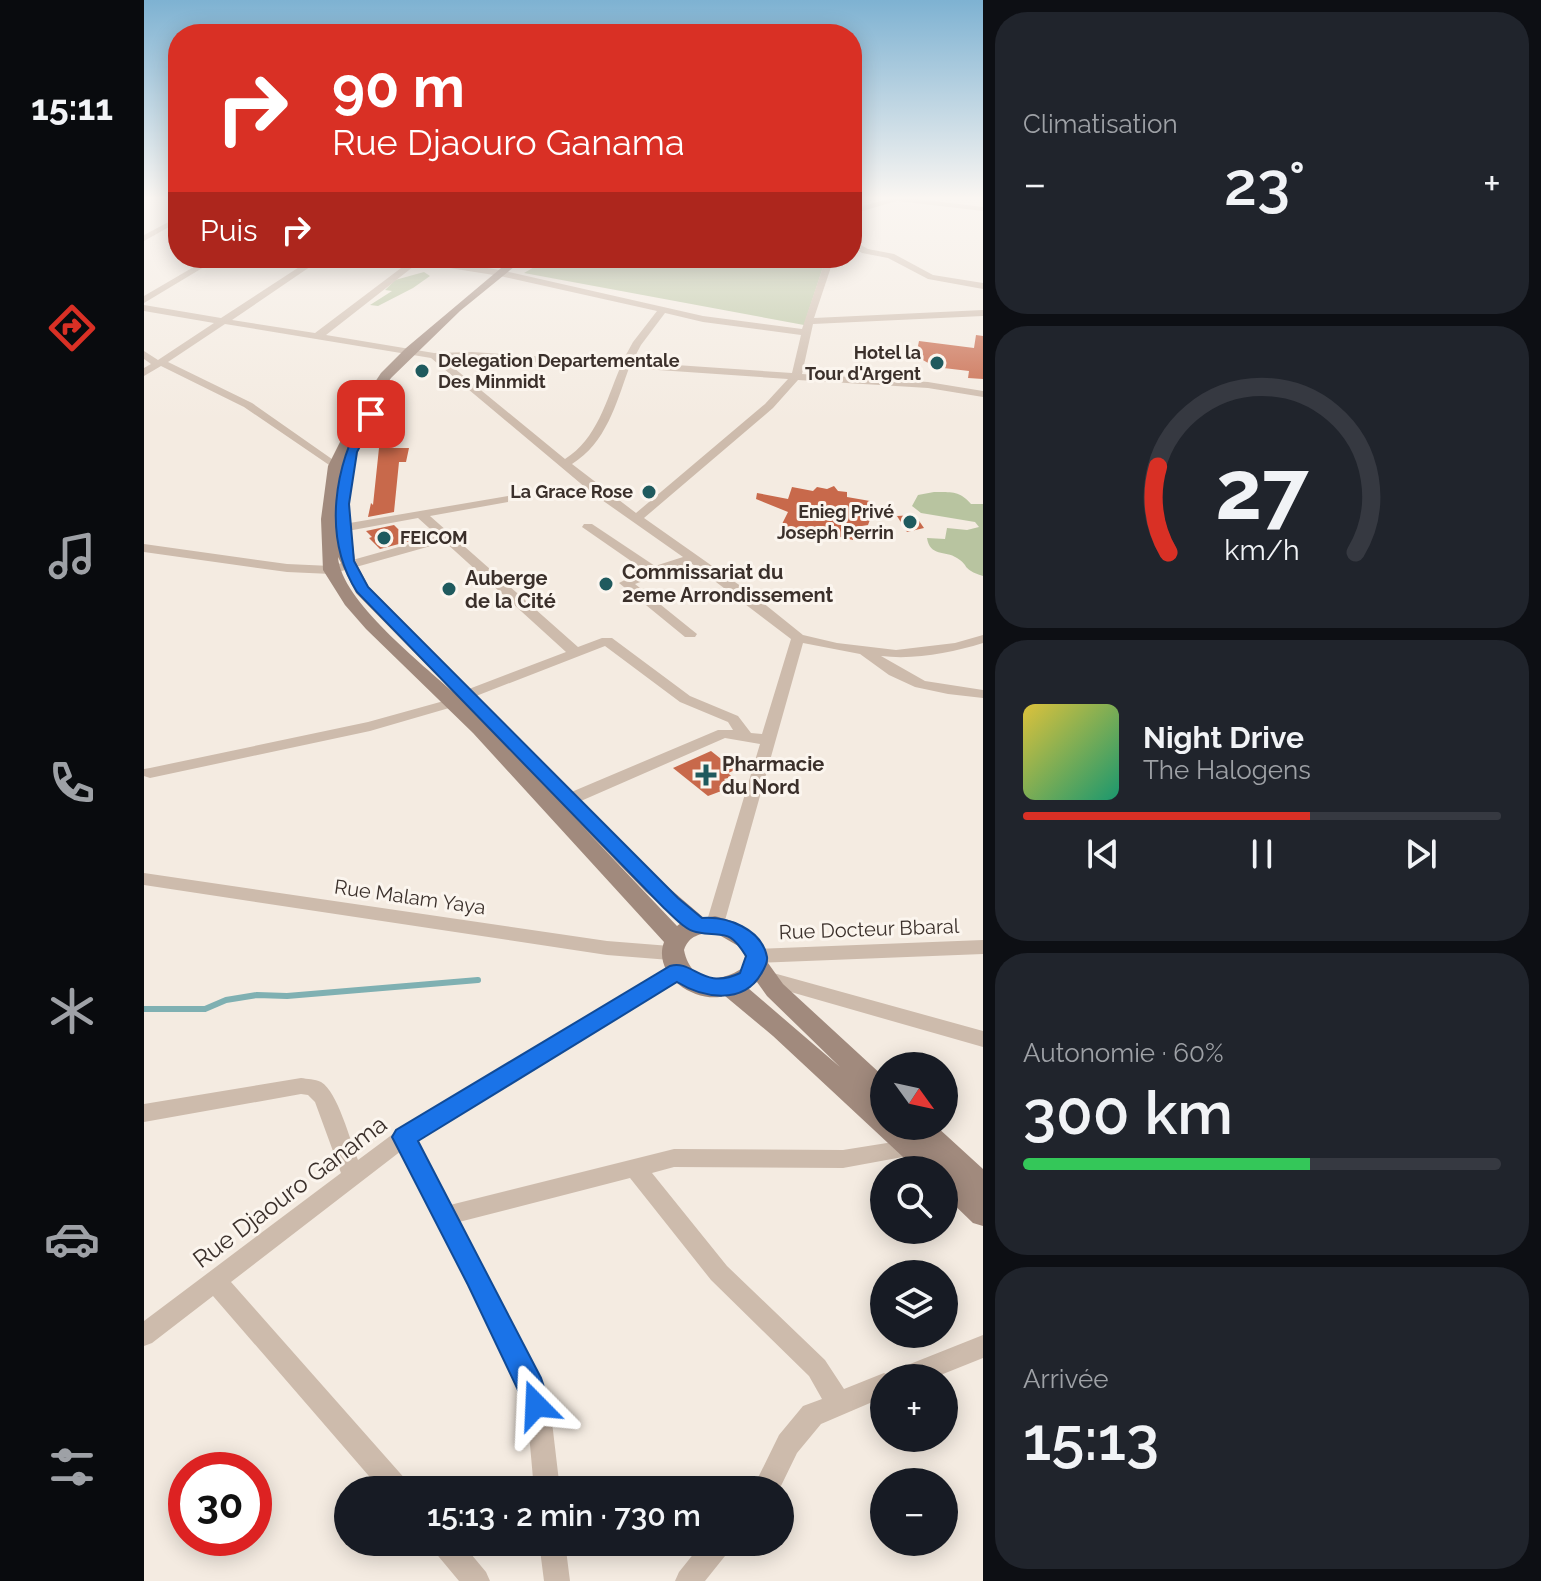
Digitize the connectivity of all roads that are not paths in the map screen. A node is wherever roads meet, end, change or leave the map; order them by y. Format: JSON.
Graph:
{"nodes":[{"id":1,"x":190,"y":273,"type":"edge"},
{"id":2,"x":296,"y":273,"type":"edge"},
{"id":3,"x":400,"y":273,"type":"edge"},
{"id":4,"x":498,"y":273,"type":"edge"},
{"id":5,"x":825,"y":273,"type":"edge"},
{"id":6,"x":923,"y":273,"type":"edge"},
{"id":7,"x":505,"y":274,"type":"junction"},
{"id":8,"x":983,"y":286,"type":"edge"},
{"id":9,"x":144,"y":300,"type":"edge"},
{"id":10,"x":144,"y":308,"type":"edge"},
{"id":11,"x":663,"y":310,"type":"junction"},
{"id":12,"x":983,"y":313,"type":"edge"},
{"id":13,"x":223,"y":321,"type":"junction"},
{"id":14,"x":809,"y":321,"type":"junction"},
{"id":15,"x":807,"y":333,"type":"junction"},
{"id":16,"x":317,"y":337,"type":"junction"},
{"id":17,"x":421,"y":353,"type":"junction"},
{"id":18,"x":144,"y":354,"type":"edge"},
{"id":19,"x":627,"y":364,"type":"junction"},
{"id":20,"x":151,"y":368,"type":"edge"},
{"id":21,"x":797,"y":375,"type":"junction"},
{"id":22,"x":983,"y":394,"type":"edge"},
{"id":23,"x":565,"y":464,"type":"junction"},
{"id":24,"x":335,"y":466,"type":"junction"},
{"id":25,"x":504,"y":499,"type":"dead end"},
{"id":26,"x":421,"y":514,"type":"junction"},
{"id":27,"x":635,"y":520,"type":"junction"},
{"id":28,"x":588,"y":527,"type":"dead end"},
{"id":29,"x":342,"y":528,"type":"junction"},
{"id":30,"x":446,"y":538,"type":"junction"},
{"id":31,"x":144,"y":548,"type":"edge"},
{"id":32,"x":691,"y":559,"type":"junction"},
{"id":33,"x":349,"y":565,"type":"junction"},
{"id":34,"x":331,"y":570,"type":"junction"},
{"id":35,"x":653,"y":571,"type":"junction"},
{"id":36,"x":690,"y":634,"type":"dead end"},
{"id":37,"x":798,"y":638,"type":"junction"},
{"id":38,"x":983,"y":639,"type":"edge"},
{"id":39,"x":864,"y":650,"type":"junction"},
{"id":40,"x":574,"y":651,"type":"junction"},
{"id":41,"x":983,"y":694,"type":"edge"},
{"id":42,"x":458,"y":699,"type":"junction"},
{"id":43,"x":744,"y":734,"type":"junction"},
{"id":44,"x":768,"y":740,"type":"junction"},
{"id":45,"x":146,"y":770,"type":"edge"},
{"id":46,"x":568,"y":800,"type":"junction"},
{"id":47,"x":144,"y":879,"type":"edge"},
{"id":48,"x":707,"y":925,"type":"junction"},
{"id":49,"x":983,"y":947,"type":"edge"},
{"id":50,"x":674,"y":955,"type":"junction"},
{"id":51,"x":760,"y":966,"type":"junction"},
{"id":52,"x":730,"y":987,"type":"junction"},
{"id":53,"x":983,"y":1039,"type":"edge"},
{"id":54,"x":870,"y":1080,"type":"edge"},
{"id":55,"x":870,"y":1109,"type":"edge"},
{"id":56,"x":144,"y":1113,"type":"edge"},
{"id":57,"x":404,"y":1137,"type":"junction"},
{"id":58,"x":906,"y":1140,"type":"edge"},
{"id":59,"x":920,"y":1140,"type":"edge"},
{"id":60,"x":635,"y":1168,"type":"junction"},
{"id":61,"x":353,"y":1176,"type":"junction"},
{"id":62,"x":983,"y":1186,"type":"edge"},
{"id":63,"x":958,"y":1191,"type":"edge"},
{"id":64,"x":983,"y":1214,"type":"edge"},
{"id":65,"x":444,"y":1216,"type":"junction"},
{"id":66,"x":215,"y":1281,"type":"junction"},
{"id":67,"x":144,"y":1335,"type":"edge"},
{"id":68,"x":983,"y":1346,"type":"edge"},
{"id":69,"x":939,"y":1364,"type":"edge"},
{"id":70,"x":870,"y":1390,"type":"edge"},
{"id":71,"x":838,"y":1402,"type":"junction"},
{"id":72,"x":386,"y":1476,"type":"edge"},
{"id":73,"x":546,"y":1476,"type":"edge"},
{"id":74,"x":772,"y":1476,"type":"edge"},
{"id":75,"x":455,"y":1556,"type":"edge"},
{"id":76,"x":554,"y":1556,"type":"edge"},
{"id":77,"x":709,"y":1556,"type":"edge"},
{"id":78,"x":477,"y":1581,"type":"edge"},
{"id":79,"x":557,"y":1581,"type":"edge"},
{"id":80,"x":688,"y":1581,"type":"edge"}],
"edges":[{"from":1,"to":9,"type":"street"},
{"from":2,"to":13,"type":"street"},
{"from":3,"to":16,"type":"street"},
{"from":4,"to":7,"type":"street"},
{"from":5,"to":14,"type":"street"},
{"from":6,"to":8,"type":"street"},
{"from":7,"to":11,"type":"street"},
{"from":7,"to":17,"type":"main road"},
{"from":10,"to":13,"type":"street"},
{"from":11,"to":15,"type":"street"},
{"from":11,"to":19,"type":"street"},
{"from":12,"to":14,"type":"street"},
{"from":13,"to":16,"type":"street"},
{"from":13,"to":20,"type":"street"},
{"from":14,"to":15,"type":"street"},
{"from":15,"to":21,"type":"street"},
{"from":16,"to":17,"type":"street"},
{"from":17,"to":19,"type":"street"},
{"from":17,"to":23,"type":"street"},
{"from":17,"to":24,"type":"main road"},
{"from":17,"to":29,"type":"main road"},
{"from":18,"to":20,"type":"street"},
{"from":19,"to":21,"type":"street"},
{"from":19,"to":23,"type":"street"},
{"from":20,"to":24,"type":"street"},
{"from":21,"to":22,"type":"street"},
{"from":21,"to":27,"type":"street"},
{"from":23,"to":27,"type":"street"},
{"from":24,"to":34,"type":"main road"},
{"from":25,"to":26,"type":"street"},
{"from":26,"to":29,"type":"street"},
{"from":26,"to":30,"type":"street"},
{"from":27,"to":32,"type":"street"},
{"from":28,"to":35,"type":"street"},
{"from":29,"to":33,"type":"main road"},
{"from":30,"to":33,"type":"street"},
{"from":30,"to":40,"type":"street"},
{"from":31,"to":34,"type":"street"},
{"from":32,"to":35,"type":"street"},
{"from":32,"to":37,"type":"street"},
{"from":33,"to":34,"type":"street"},
{"from":33,"to":42,"type":"main road"},
{"from":34,"to":42,"type":"main road"},
{"from":35,"to":36,"type":"street"},
{"from":37,"to":39,"type":"street"},
{"from":37,"to":44,"type":"street"},
{"from":38,"to":39,"type":"street"},
{"from":39,"to":41,"type":"street"},
{"from":40,"to":42,"type":"street"},
{"from":40,"to":43,"type":"street"},
{"from":42,"to":45,"type":"street"},
{"from":42,"to":46,"type":"main road"},
{"from":42,"to":50,"type":"main road"},
{"from":43,"to":44,"type":"street"},
{"from":43,"to":46,"type":"street"},
{"from":44,"to":48,"type":"street"},
{"from":46,"to":48,"type":"main road"},
{"from":47,"to":50,"type":"street","name":"Rue Malam Yaya"},
{"from":48,"to":50,"type":"main road"},
{"from":48,"to":51,"type":"main road"},
{"from":49,"to":51,"type":"street","name":"Rue Docteur Bbaral"},
{"from":50,"to":52,"type":"main road"},
{"from":50,"to":57,"type":"street","name":"Rue Djaouro Ganama"},
{"from":51,"to":52,"type":"main road"},
{"from":51,"to":53,"type":"street"},
{"from":51,"to":54,"type":"main road"},
{"from":52,"to":55,"type":"main road"},
{"from":56,"to":61,"type":"street"},
{"from":57,"to":61,"type":"street","name":"Rue Djaouro Ganama"},
{"from":57,"to":65,"type":"street"},
{"from":58,"to":60,"type":"street"},
{"from":59,"to":62,"type":"main road"},
{"from":60,"to":65,"type":"street"},
{"from":60,"to":71,"type":"street"},
{"from":61,"to":66,"type":"street","name":"Rue Djaouro Ganama"},
{"from":63,"to":64,"type":"main road"},
{"from":65,"to":73,"type":"street"},
{"from":66,"to":67,"type":"street","name":"Rue Djaouro Ganama"},
{"from":66,"to":72,"type":"street"},
{"from":68,"to":69,"type":"street"},
{"from":70,"to":71,"type":"street"},
{"from":71,"to":74,"type":"street"},
{"from":75,"to":78,"type":"street"},
{"from":76,"to":79,"type":"street"},
{"from":77,"to":80,"type":"street"}]}
